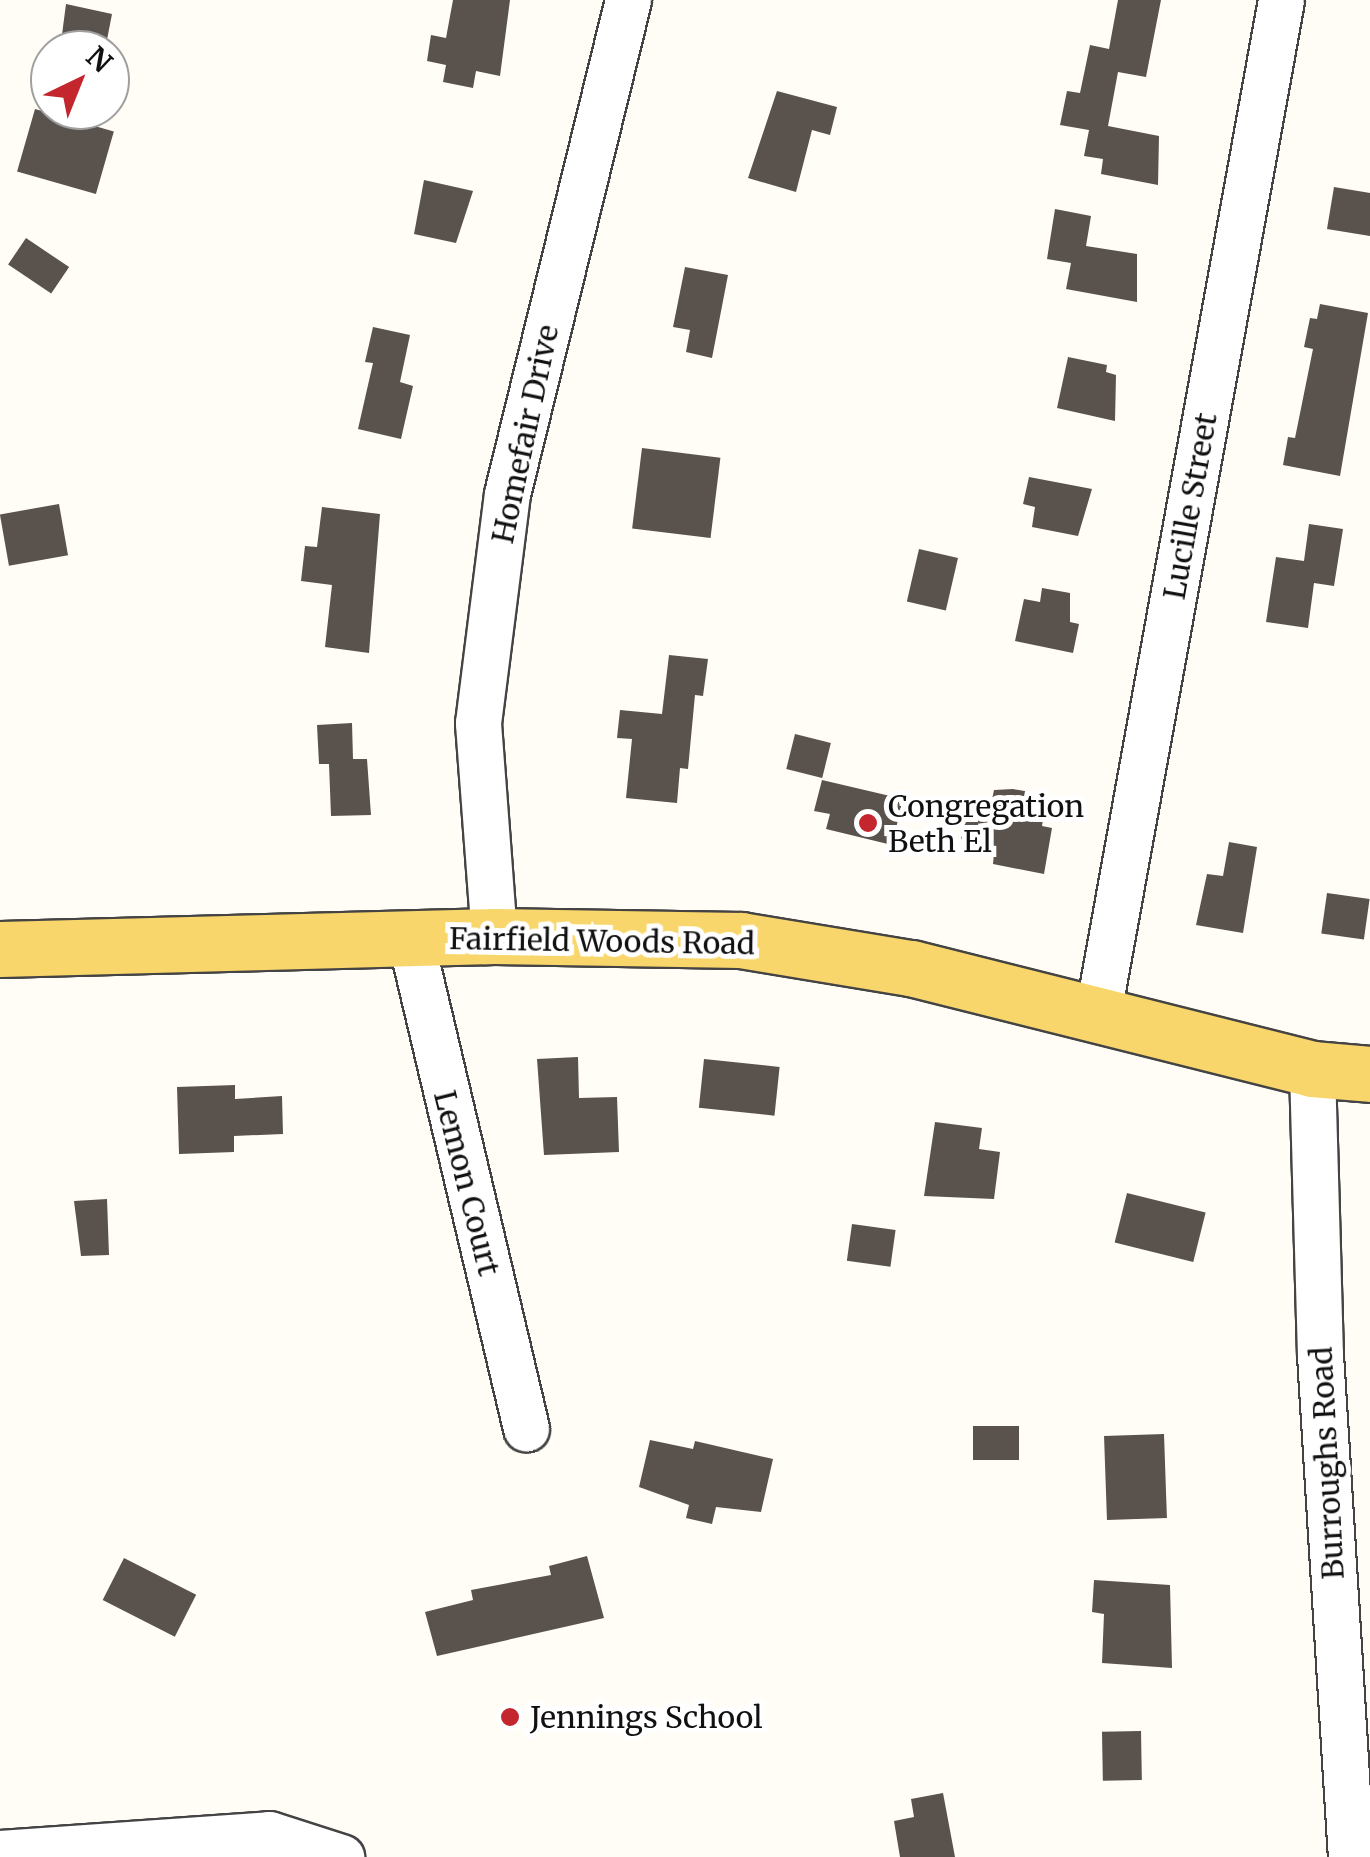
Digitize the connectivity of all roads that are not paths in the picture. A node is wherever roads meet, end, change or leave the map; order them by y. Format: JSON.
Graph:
{"nodes":[{"id":1,"x":628,"y":0,"type":"edge"},
{"id":2,"x":1281,"y":0,"type":"edge"},
{"id":3,"x":494,"y":936,"type":"junction"},
{"id":4,"x":410,"y":937,"type":"junction"},
{"id":5,"x":0,"y":949,"type":"edge"},
{"id":6,"x":1098,"y":1012,"type":"junction"},
{"id":7,"x":1312,"y":1069,"type":"junction"},
{"id":8,"x":1370,"y":1074,"type":"edge"},
{"id":9,"x":526,"y":1428,"type":"dead end"},
{"id":10,"x":0,"y":1853,"type":"edge"},
{"id":11,"x":341,"y":1857,"type":"edge"},
{"id":12,"x":1352,"y":1857,"type":"edge"}],
"edges":[{"from":1,"to":3,"type":"street","name":"Homefair Drive"},
{"from":2,"to":6,"type":"street","name":"Lucille Street"},
{"from":3,"to":4,"type":"main road","name":"Fairfield Woods Road"},
{"from":3,"to":6,"type":"main road","name":"Fairfield Woods Road"},
{"from":4,"to":5,"type":"main road","name":"Fairfield Woods Road"},
{"from":4,"to":9,"type":"street","name":"Lemon Court"},
{"from":6,"to":7,"type":"main road","name":"Fairfield Woods Road"},
{"from":7,"to":8,"type":"main road","name":"Fairfield Woods Road"},
{"from":7,"to":12,"type":"street","name":"Burroughs Road"},
{"from":10,"to":11,"type":"street"}]}
